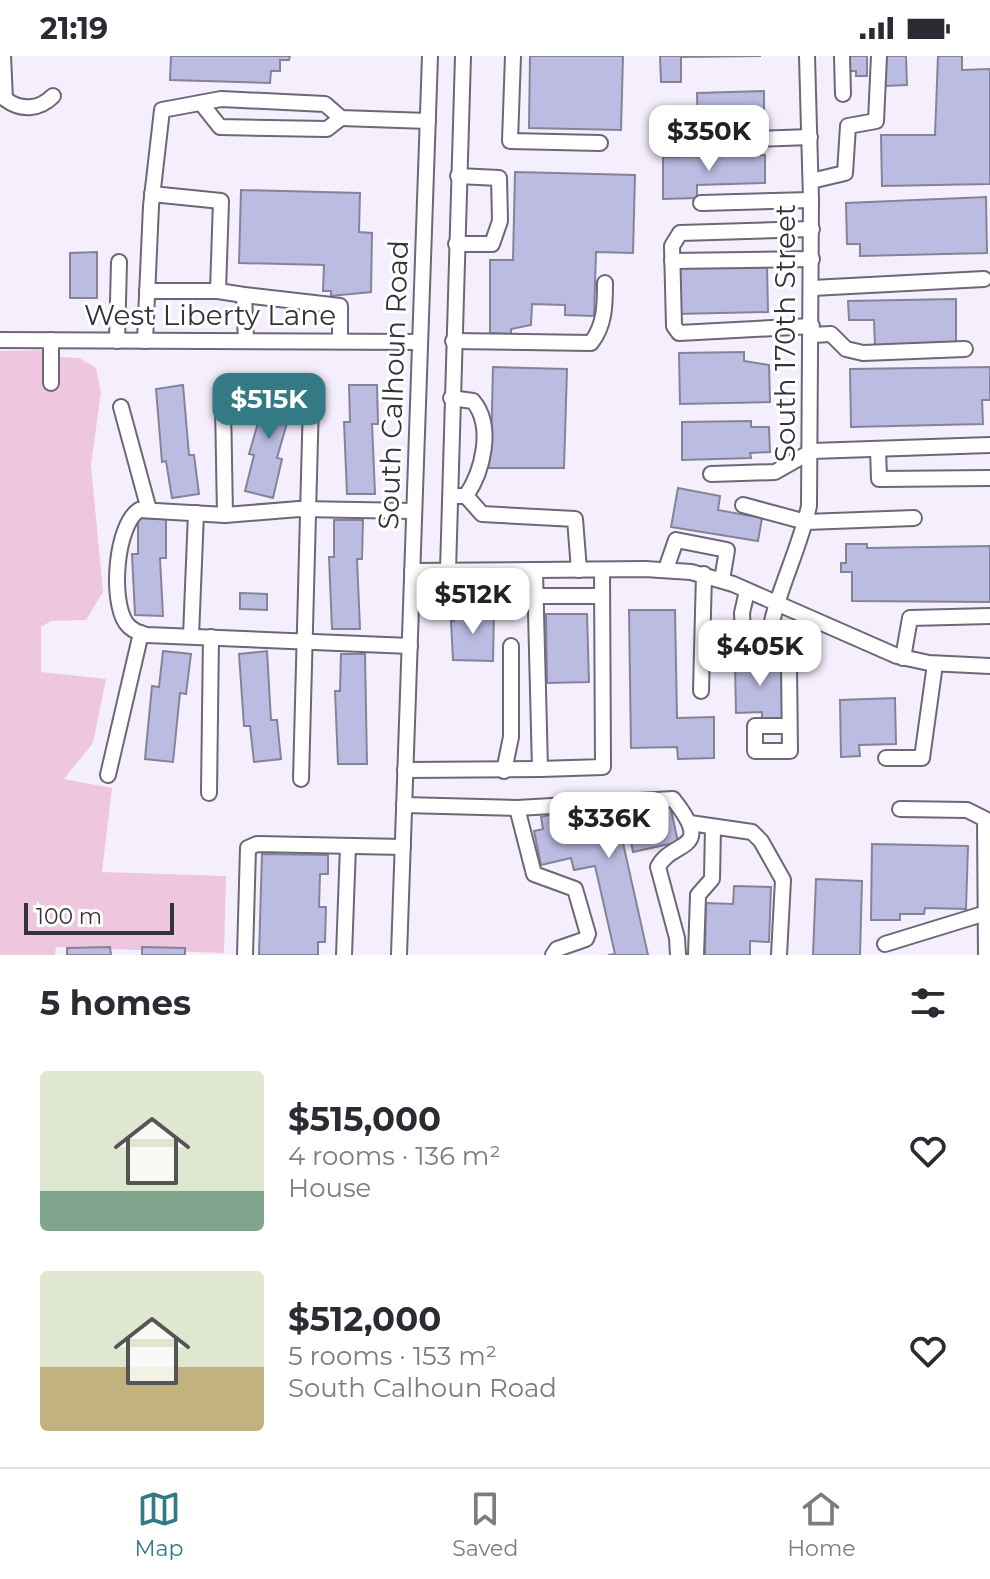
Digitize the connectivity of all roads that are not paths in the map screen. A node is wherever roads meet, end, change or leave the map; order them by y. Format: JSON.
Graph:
{"nodes":[{"id":1,"x":3,"y":56,"type":"edge"},
{"id":2,"x":430,"y":56,"type":"edge"},
{"id":3,"x":463,"y":56,"type":"edge"},
{"id":4,"x":513,"y":56,"type":"edge"},
{"id":5,"x":807,"y":56,"type":"edge"},
{"id":6,"x":842,"y":56,"type":"edge"},
{"id":7,"x":879,"y":56,"type":"edge"},
{"id":8,"x":843,"y":94,"type":"dead end"},
{"id":9,"x":53,"y":96,"type":"dead end"},
{"id":10,"x":201,"y":103,"type":"junction"},
{"id":11,"x":341,"y":118,"type":"junction"},
{"id":12,"x":428,"y":121,"type":"junction"},
{"id":13,"x":810,"y":137,"type":"junction"},
{"id":14,"x":694,"y":141,"type":"dead end"},
{"id":15,"x":600,"y":143,"type":"dead end"},
{"id":16,"x":458,"y":176,"type":"junction"},
{"id":17,"x":811,"y":181,"type":"junction"},
{"id":18,"x":152,"y":194,"type":"junction"},
{"id":19,"x":811,"y":200,"type":"junction"},
{"id":20,"x":701,"y":203,"type":"dead end"},
{"id":21,"x":812,"y":229,"type":"junction"},
{"id":22,"x":456,"y":244,"type":"junction"},
{"id":23,"x":812,"y":259,"type":"junction"},
{"id":24,"x":672,"y":261,"type":"junction"},
{"id":25,"x":119,"y":262,"type":"dead end"},
{"id":26,"x":984,"y":279,"type":"dead end"},
{"id":27,"x":605,"y":283,"type":"dead end"},
{"id":28,"x":812,"y":288,"type":"junction"},
{"id":29,"x":147,"y":291,"type":"junction"},
{"id":30,"x":218,"y":291,"type":"junction"},
{"id":31,"x":244,"y":295,"type":"junction"},
{"id":32,"x":812,"y":330,"type":"junction"},
{"id":33,"x":0,"y":340,"type":"edge"},
{"id":34,"x":51,"y":340,"type":"junction"},
{"id":35,"x":117,"y":341,"type":"junction"},
{"id":36,"x":145,"y":341,"type":"junction"},
{"id":37,"x":246,"y":341,"type":"junction"},
{"id":38,"x":340,"y":341,"type":"junction"},
{"id":39,"x":453,"y":341,"type":"junction"},
{"id":40,"x":420,"y":342,"type":"junction"},
{"id":41,"x":965,"y":349,"type":"dead end"},
{"id":42,"x":51,"y":383,"type":"dead end"},
{"id":43,"x":451,"y":398,"type":"junction"},
{"id":44,"x":311,"y":401,"type":"dead end"},
{"id":45,"x":223,"y":404,"type":"dead end"},
{"id":46,"x":121,"y":407,"type":"dead end"},
{"id":47,"x":990,"y":445,"type":"edge"},
{"id":48,"x":878,"y":449,"type":"junction"},
{"id":49,"x":812,"y":451,"type":"junction"},
{"id":50,"x":711,"y":474,"type":"dead end"},
{"id":51,"x":990,"y":478,"type":"edge"},
{"id":52,"x":466,"y":496,"type":"junction"},
{"id":53,"x":448,"y":498,"type":"junction"},
{"id":54,"x":743,"y":505,"type":"dead end"},
{"id":55,"x":306,"y":509,"type":"junction"},
{"id":56,"x":149,"y":510,"type":"junction"},
{"id":57,"x":414,"y":511,"type":"junction"},
{"id":58,"x":196,"y":513,"type":"junction"},
{"id":59,"x":225,"y":515,"type":"junction"},
{"id":60,"x":914,"y":518,"type":"dead end"},
{"id":61,"x":806,"y":522,"type":"junction"},
{"id":62,"x":666,"y":569,"type":"junction"},
{"id":63,"x":579,"y":570,"type":"junction"},
{"id":64,"x":602,"y":570,"type":"junction"},
{"id":65,"x":412,"y":571,"type":"junction"},
{"id":66,"x":448,"y":571,"type":"junction"},
{"id":67,"x":535,"y":572,"type":"junction"},
{"id":68,"x":704,"y":574,"type":"junction"},
{"id":69,"x":722,"y":580,"type":"junction"},
{"id":70,"x":747,"y":591,"type":"junction"},
{"id":71,"x":536,"y":596,"type":"junction"},
{"id":72,"x":602,"y":596,"type":"junction"},
{"id":73,"x":775,"y":603,"type":"junction"},
{"id":74,"x":990,"y":616,"type":"edge"},
{"id":75,"x":141,"y":633,"type":"junction"},
{"id":76,"x":769,"y":635,"type":"junction"},
{"id":77,"x":191,"y":636,"type":"junction"},
{"id":78,"x":211,"y":637,"type":"junction"},
{"id":79,"x":305,"y":642,"type":"junction"},
{"id":80,"x":410,"y":646,"type":"junction"},
{"id":81,"x":511,"y":646,"type":"dead end"},
{"id":82,"x":903,"y":658,"type":"junction"},
{"id":83,"x":935,"y":664,"type":"junction"},
{"id":84,"x":990,"y":666,"type":"edge"},
{"id":85,"x":701,"y":691,"type":"dead end"},
{"id":86,"x":789,"y":726,"type":"dead end"},
{"id":87,"x":886,"y":758,"type":"dead end"},
{"id":88,"x":540,"y":769,"type":"junction"},
{"id":89,"x":405,"y":770,"type":"junction"},
{"id":90,"x":504,"y":771,"type":"junction"},
{"id":91,"x":108,"y":775,"type":"dead end"},
{"id":92,"x":301,"y":779,"type":"dead end"},
{"id":93,"x":209,"y":793,"type":"dead end"},
{"id":94,"x":404,"y":805,"type":"junction"},
{"id":95,"x":517,"y":808,"type":"junction"},
{"id":96,"x":900,"y":809,"type":"dead end"},
{"id":97,"x":690,"y":823,"type":"junction"},
{"id":98,"x":713,"y":827,"type":"junction"},
{"id":99,"x":348,"y":846,"type":"junction"},
{"id":100,"x":403,"y":847,"type":"junction"},
{"id":101,"x":986,"y":913,"type":"junction"},
{"id":102,"x":885,"y":944,"type":"dead end"},
{"id":103,"x":245,"y":955,"type":"edge"},
{"id":104,"x":344,"y":955,"type":"edge"},
{"id":105,"x":399,"y":955,"type":"edge"},
{"id":106,"x":553,"y":955,"type":"edge"},
{"id":107,"x":678,"y":955,"type":"edge"},
{"id":108,"x":696,"y":955,"type":"edge"},
{"id":109,"x":779,"y":955,"type":"edge"},
{"id":110,"x":986,"y":955,"type":"edge"}],
"edges":[{"from":1,"to":9,"type":"street"},
{"from":2,"to":12,"type":"street","name":"South Calhoun Road"},
{"from":3,"to":16,"type":"street"},
{"from":4,"to":15,"type":"street"},
{"from":5,"to":13,"type":"street","name":"South 170th Street"},
{"from":6,"to":8,"type":"street"},
{"from":7,"to":17,"type":"street"},
{"from":10,"to":11,"type":"street"},
{"from":10,"to":11,"type":"street"},
{"from":10,"to":18,"type":"street"},
{"from":11,"to":12,"type":"street"},
{"from":12,"to":40,"type":"street","name":"South Calhoun Road"},
{"from":13,"to":14,"type":"street"},
{"from":13,"to":17,"type":"street","name":"South 170th Street"},
{"from":16,"to":22,"type":"street"},
{"from":16,"to":22,"type":"street"},
{"from":17,"to":19,"type":"street","name":"South 170th Street"},
{"from":18,"to":29,"type":"street"},
{"from":18,"to":30,"type":"street"},
{"from":19,"to":20,"type":"street"},
{"from":19,"to":21,"type":"street","name":"South 170th Street"},
{"from":21,"to":23,"type":"street","name":"South 170th Street"},
{"from":21,"to":24,"type":"street"},
{"from":22,"to":39,"type":"street"},
{"from":23,"to":24,"type":"street"},
{"from":23,"to":28,"type":"street","name":"South 170th Street"},
{"from":24,"to":32,"type":"street"},
{"from":25,"to":35,"type":"street"},
{"from":26,"to":28,"type":"street"},
{"from":27,"to":39,"type":"street"},
{"from":28,"to":32,"type":"street","name":"South 170th Street"},
{"from":29,"to":30,"type":"street"},
{"from":29,"to":36,"type":"street"},
{"from":30,"to":31,"type":"street"},
{"from":31,"to":37,"type":"street"},
{"from":31,"to":38,"type":"street"},
{"from":32,"to":41,"type":"street"},
{"from":32,"to":49,"type":"street","name":"South 170th Street"},
{"from":33,"to":34,"type":"street","name":"West Liberty Lane"},
{"from":34,"to":35,"type":"street","name":"West Liberty Lane"},
{"from":34,"to":42,"type":"street"},
{"from":35,"to":36,"type":"street","name":"West Liberty Lane"},
{"from":36,"to":37,"type":"street","name":"West Liberty Lane"},
{"from":37,"to":38,"type":"street","name":"West Liberty Lane"},
{"from":38,"to":40,"type":"street","name":"West Liberty Lane"},
{"from":39,"to":43,"type":"street"},
{"from":40,"to":57,"type":"street","name":"South Calhoun Road"},
{"from":43,"to":52,"type":"street"},
{"from":43,"to":53,"type":"street"},
{"from":44,"to":55,"type":"street"},
{"from":45,"to":59,"type":"street"},
{"from":46,"to":56,"type":"street"},
{"from":47,"to":48,"type":"street"},
{"from":48,"to":49,"type":"street"},
{"from":48,"to":51,"type":"street"},
{"from":49,"to":50,"type":"street"},
{"from":49,"to":61,"type":"street","name":"South 170th Street"},
{"from":52,"to":53,"type":"street"},
{"from":52,"to":63,"type":"street"},
{"from":53,"to":66,"type":"street"},
{"from":54,"to":61,"type":"street"},
{"from":55,"to":57,"type":"street"},
{"from":55,"to":59,"type":"street"},
{"from":55,"to":79,"type":"street"},
{"from":56,"to":58,"type":"street"},
{"from":56,"to":75,"type":"street"},
{"from":57,"to":65,"type":"street","name":"South Calhoun Road"},
{"from":58,"to":59,"type":"street"},
{"from":58,"to":77,"type":"street"},
{"from":60,"to":61,"type":"street"},
{"from":61,"to":73,"type":"street","name":"South 170th Street"},
{"from":62,"to":64,"type":"street"},
{"from":62,"to":68,"type":"street"},
{"from":62,"to":69,"type":"street"},
{"from":63,"to":64,"type":"street"},
{"from":63,"to":67,"type":"street"},
{"from":64,"to":72,"type":"street"},
{"from":65,"to":66,"type":"street"},
{"from":65,"to":80,"type":"street","name":"South Calhoun Road"},
{"from":66,"to":67,"type":"street"},
{"from":67,"to":71,"type":"street"},
{"from":68,"to":69,"type":"street"},
{"from":68,"to":85,"type":"street"},
{"from":69,"to":70,"type":"street"},
{"from":70,"to":73,"type":"street"},
{"from":70,"to":76,"type":"street"},
{"from":71,"to":72,"type":"street"},
{"from":71,"to":88,"type":"street"},
{"from":72,"to":88,"type":"street"},
{"from":73,"to":76,"type":"street","name":"South 170th Street"},
{"from":73,"to":82,"type":"street"},
{"from":74,"to":82,"type":"street"},
{"from":75,"to":77,"type":"street"},
{"from":75,"to":91,"type":"street"},
{"from":76,"to":86,"type":"street"},
{"from":77,"to":78,"type":"street"},
{"from":78,"to":79,"type":"street"},
{"from":78,"to":93,"type":"street"},
{"from":79,"to":80,"type":"street"},
{"from":79,"to":92,"type":"street"},
{"from":80,"to":89,"type":"street","name":"South Calhoun Road"},
{"from":81,"to":90,"type":"street"},
{"from":82,"to":83,"type":"street"},
{"from":83,"to":84,"type":"street"},
{"from":83,"to":87,"type":"street"},
{"from":88,"to":90,"type":"street"},
{"from":89,"to":90,"type":"street"},
{"from":89,"to":94,"type":"street","name":"South Calhoun Road"},
{"from":94,"to":95,"type":"street"},
{"from":94,"to":100,"type":"street","name":"South Calhoun Road"},
{"from":95,"to":97,"type":"street"},
{"from":95,"to":106,"type":"street"},
{"from":96,"to":101,"type":"street"},
{"from":97,"to":98,"type":"street"},
{"from":97,"to":107,"type":"street"},
{"from":98,"to":108,"type":"street"},
{"from":98,"to":109,"type":"street"},
{"from":99,"to":100,"type":"street"},
{"from":99,"to":103,"type":"street"},
{"from":99,"to":104,"type":"street"},
{"from":100,"to":105,"type":"street","name":"South Calhoun Road"},
{"from":101,"to":102,"type":"street"},
{"from":101,"to":110,"type":"street"}]}
